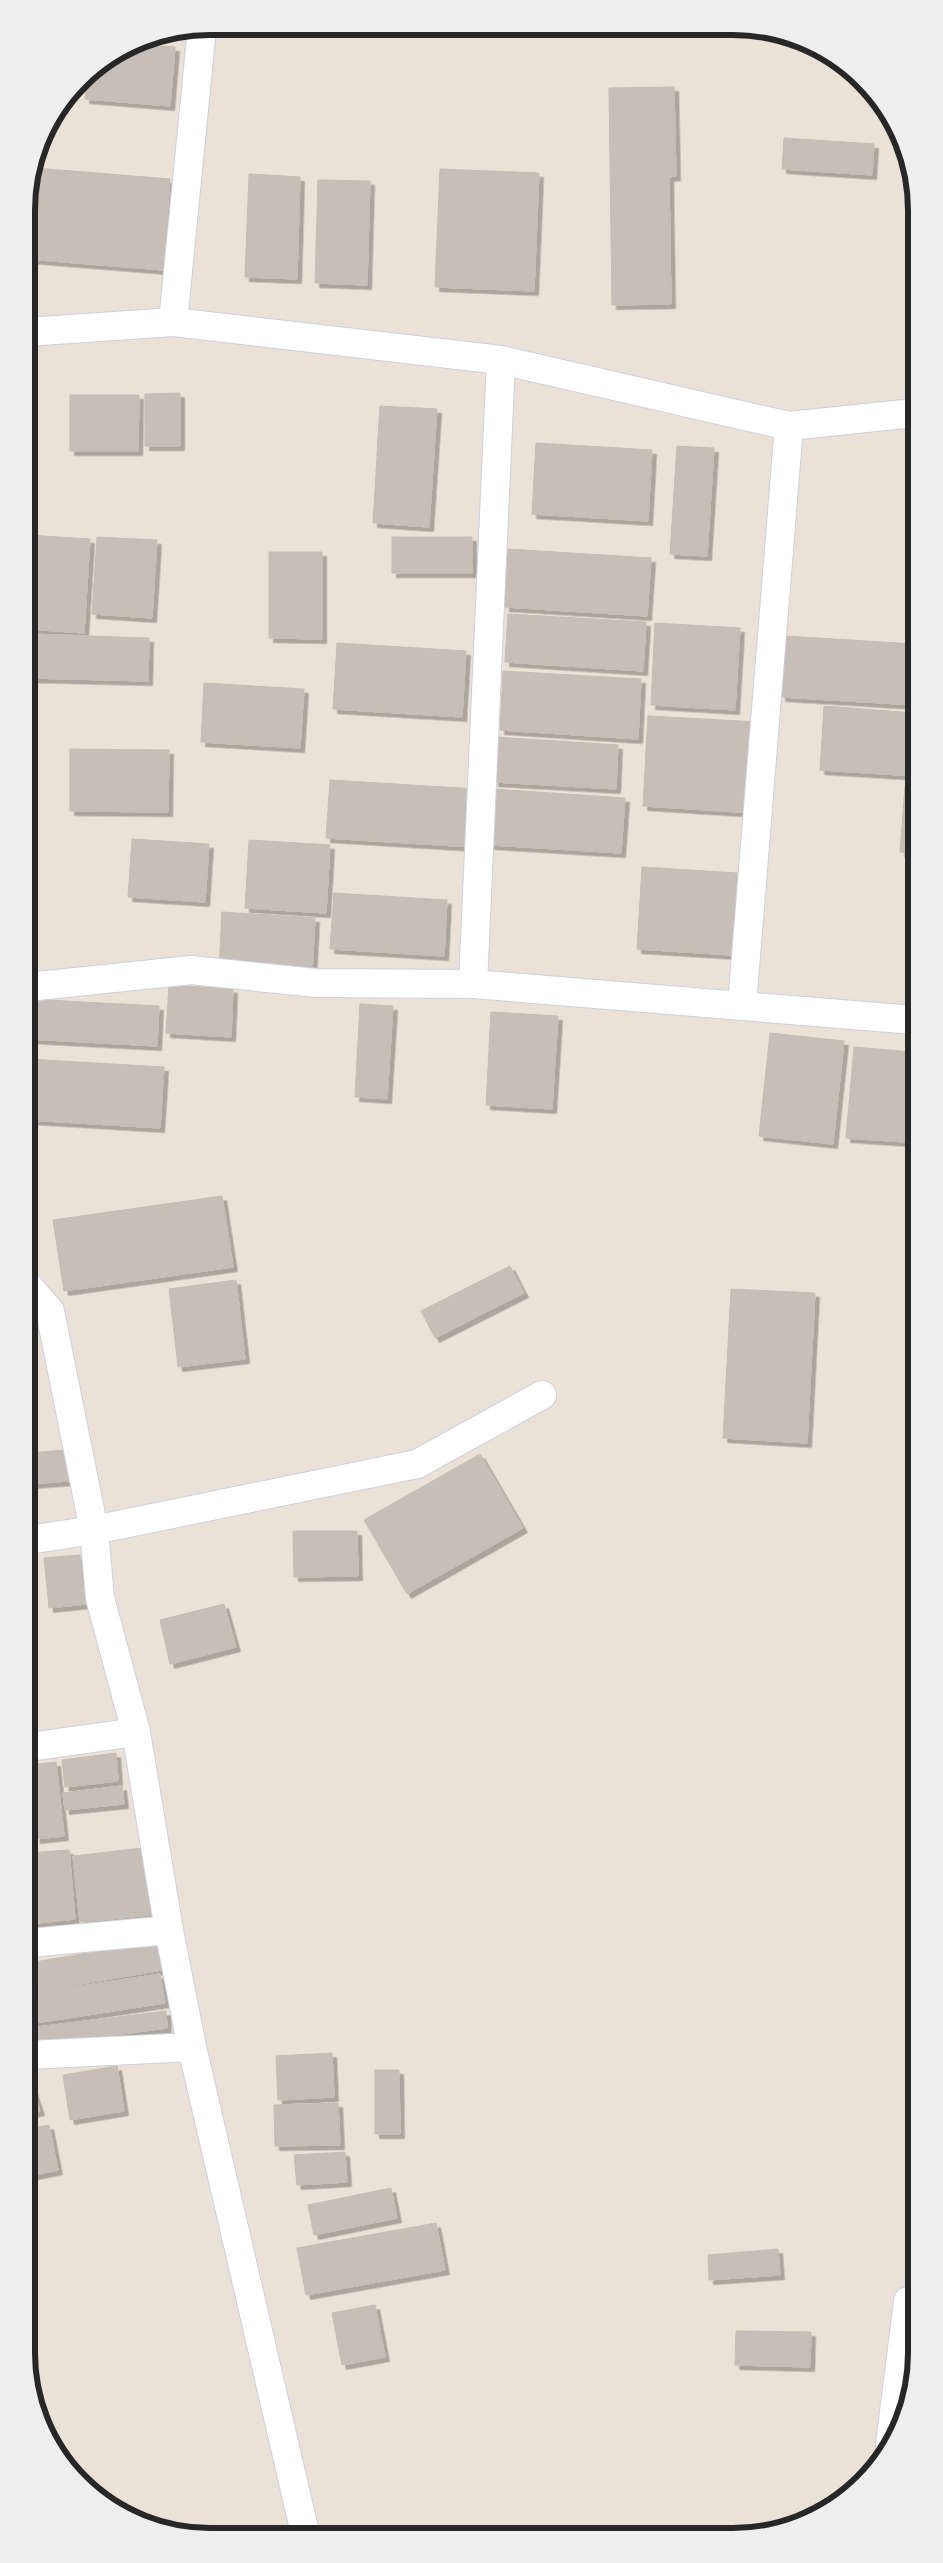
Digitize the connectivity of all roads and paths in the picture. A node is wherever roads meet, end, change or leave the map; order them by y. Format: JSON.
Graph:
{"nodes":[{"id":1,"x":201,"y":35,"type":"edge"},
{"id":2,"x":173,"y":322,"type":"junction"},
{"id":3,"x":35,"y":331,"type":"edge"},
{"id":4,"x":501,"y":360,"type":"junction"},
{"id":5,"x":908,"y":414,"type":"edge"},
{"id":6,"x":790,"y":426,"type":"junction"},
{"id":7,"x":473,"y":984,"type":"junction"},
{"id":8,"x":35,"y":986,"type":"edge"},
{"id":9,"x":742,"y":1005,"type":"junction"},
{"id":10,"x":908,"y":1019,"type":"edge"},
{"id":11,"x":35,"y":1294,"type":"edge"},
{"id":12,"x":542,"y":1395,"type":"dead end"},
{"id":13,"x":94,"y":1530,"type":"junction"},
{"id":14,"x":35,"y":1539,"type":"edge"},
{"id":15,"x":136,"y":1732,"type":"junction"},
{"id":16,"x":35,"y":1746,"type":"edge"},
{"id":17,"x":169,"y":1930,"type":"junction"},
{"id":18,"x":35,"y":1942,"type":"edge"},
{"id":19,"x":192,"y":2048,"type":"junction"},
{"id":20,"x":35,"y":2055,"type":"edge"},
{"id":21,"x":908,"y":2301,"type":"edge"},
{"id":22,"x":892,"y":2426,"type":"edge"},
{"id":23,"x":303,"y":2528,"type":"edge"}],
"edges":[{"from":1,"to":2,"type":"street"},
{"from":2,"to":3,"type":"street"},
{"from":2,"to":4,"type":"street"},
{"from":4,"to":6,"type":"street"},
{"from":4,"to":7,"type":"street"},
{"from":5,"to":6,"type":"street"},
{"from":6,"to":9,"type":"street"},
{"from":7,"to":8,"type":"street"},
{"from":7,"to":9,"type":"street"},
{"from":9,"to":10,"type":"street"},
{"from":11,"to":13,"type":"street"},
{"from":12,"to":13,"type":"street"},
{"from":13,"to":14,"type":"street"},
{"from":13,"to":15,"type":"street"},
{"from":15,"to":16,"type":"street"},
{"from":15,"to":17,"type":"street"},
{"from":17,"to":18,"type":"street"},
{"from":17,"to":19,"type":"street"},
{"from":19,"to":20,"type":"street"},
{"from":19,"to":23,"type":"street"},
{"from":21,"to":22,"type":"street"}]}
